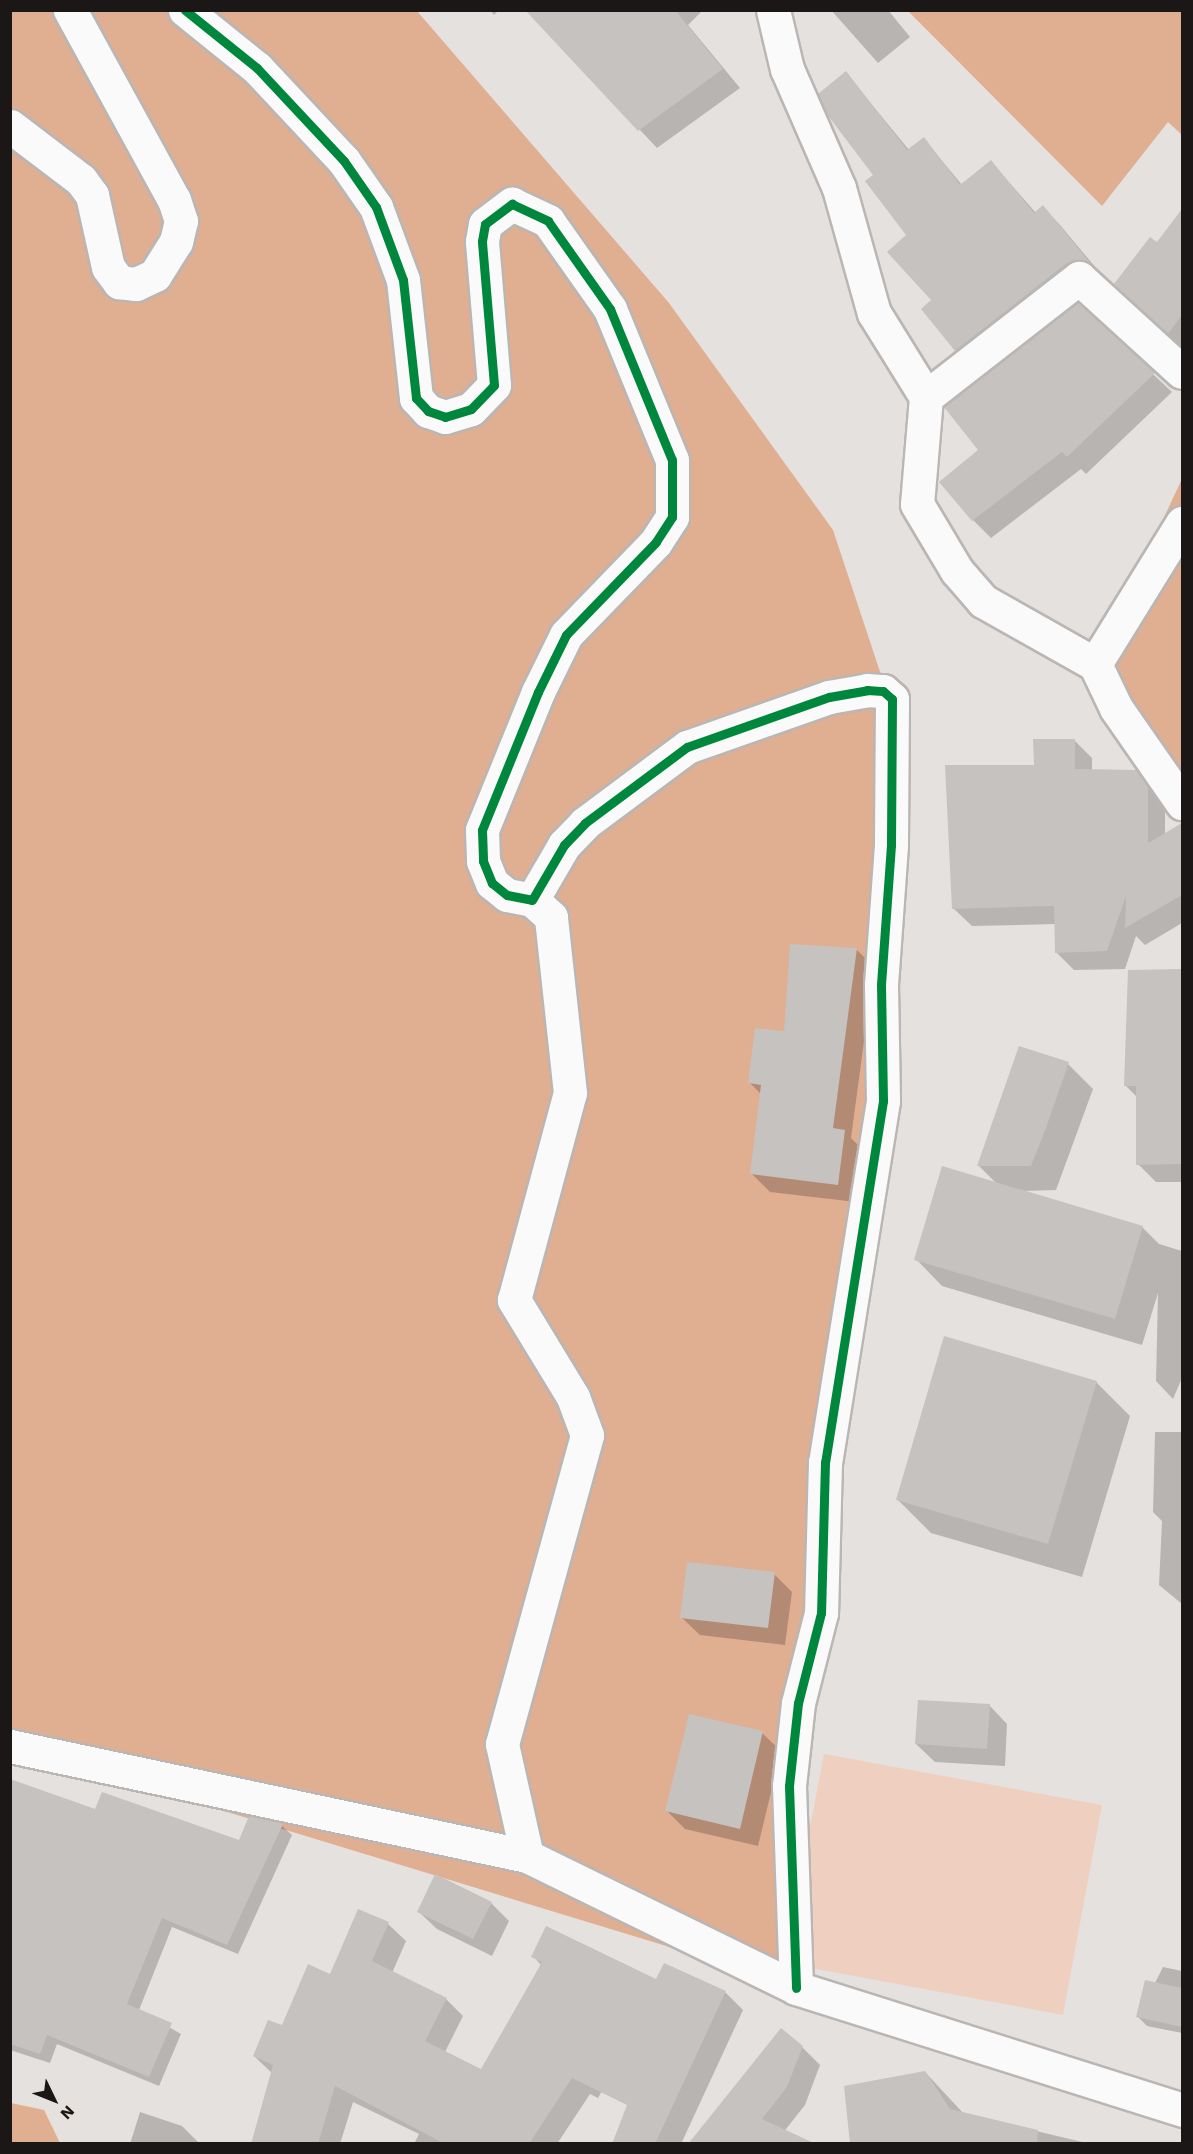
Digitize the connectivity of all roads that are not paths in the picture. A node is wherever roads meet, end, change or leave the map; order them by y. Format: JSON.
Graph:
{"nodes":[{"id":1,"x":70,"y":10,"type":"edge"},
{"id":2,"x":185,"y":10,"type":"edge"},
{"id":3,"x":773,"y":10,"type":"edge"},
{"id":4,"x":10,"y":126,"type":"edge"},
{"id":5,"x":1182,"y":372,"type":"edge"},
{"id":6,"x":926,"y":397,"type":"junction"},
{"id":7,"x":1182,"y":523,"type":"edge"},
{"id":8,"x":1095,"y":664,"type":"junction"},
{"id":9,"x":1182,"y":803,"type":"edge"},
{"id":10,"x":532,"y":900,"type":"junction"},
{"id":11,"x":10,"y":1746,"type":"edge"},
{"id":12,"x":526,"y":1856,"type":"junction"},
{"id":13,"x":796,"y":1988,"type":"junction"},
{"id":14,"x":1182,"y":2110,"type":"edge"}],
"edges":[{"from":1,"to":4,"type":"street"},
{"from":2,"to":10,"type":"street"},
{"from":3,"to":6,"type":"street"},
{"from":5,"to":6,"type":"street"},
{"from":6,"to":8,"type":"street"},
{"from":7,"to":8,"type":"street"},
{"from":8,"to":9,"type":"street"},
{"from":10,"to":12,"type":"street"},
{"from":10,"to":13,"type":"street"},
{"from":11,"to":12,"type":"street"},
{"from":12,"to":13,"type":"street"},
{"from":13,"to":14,"type":"street"}]}
